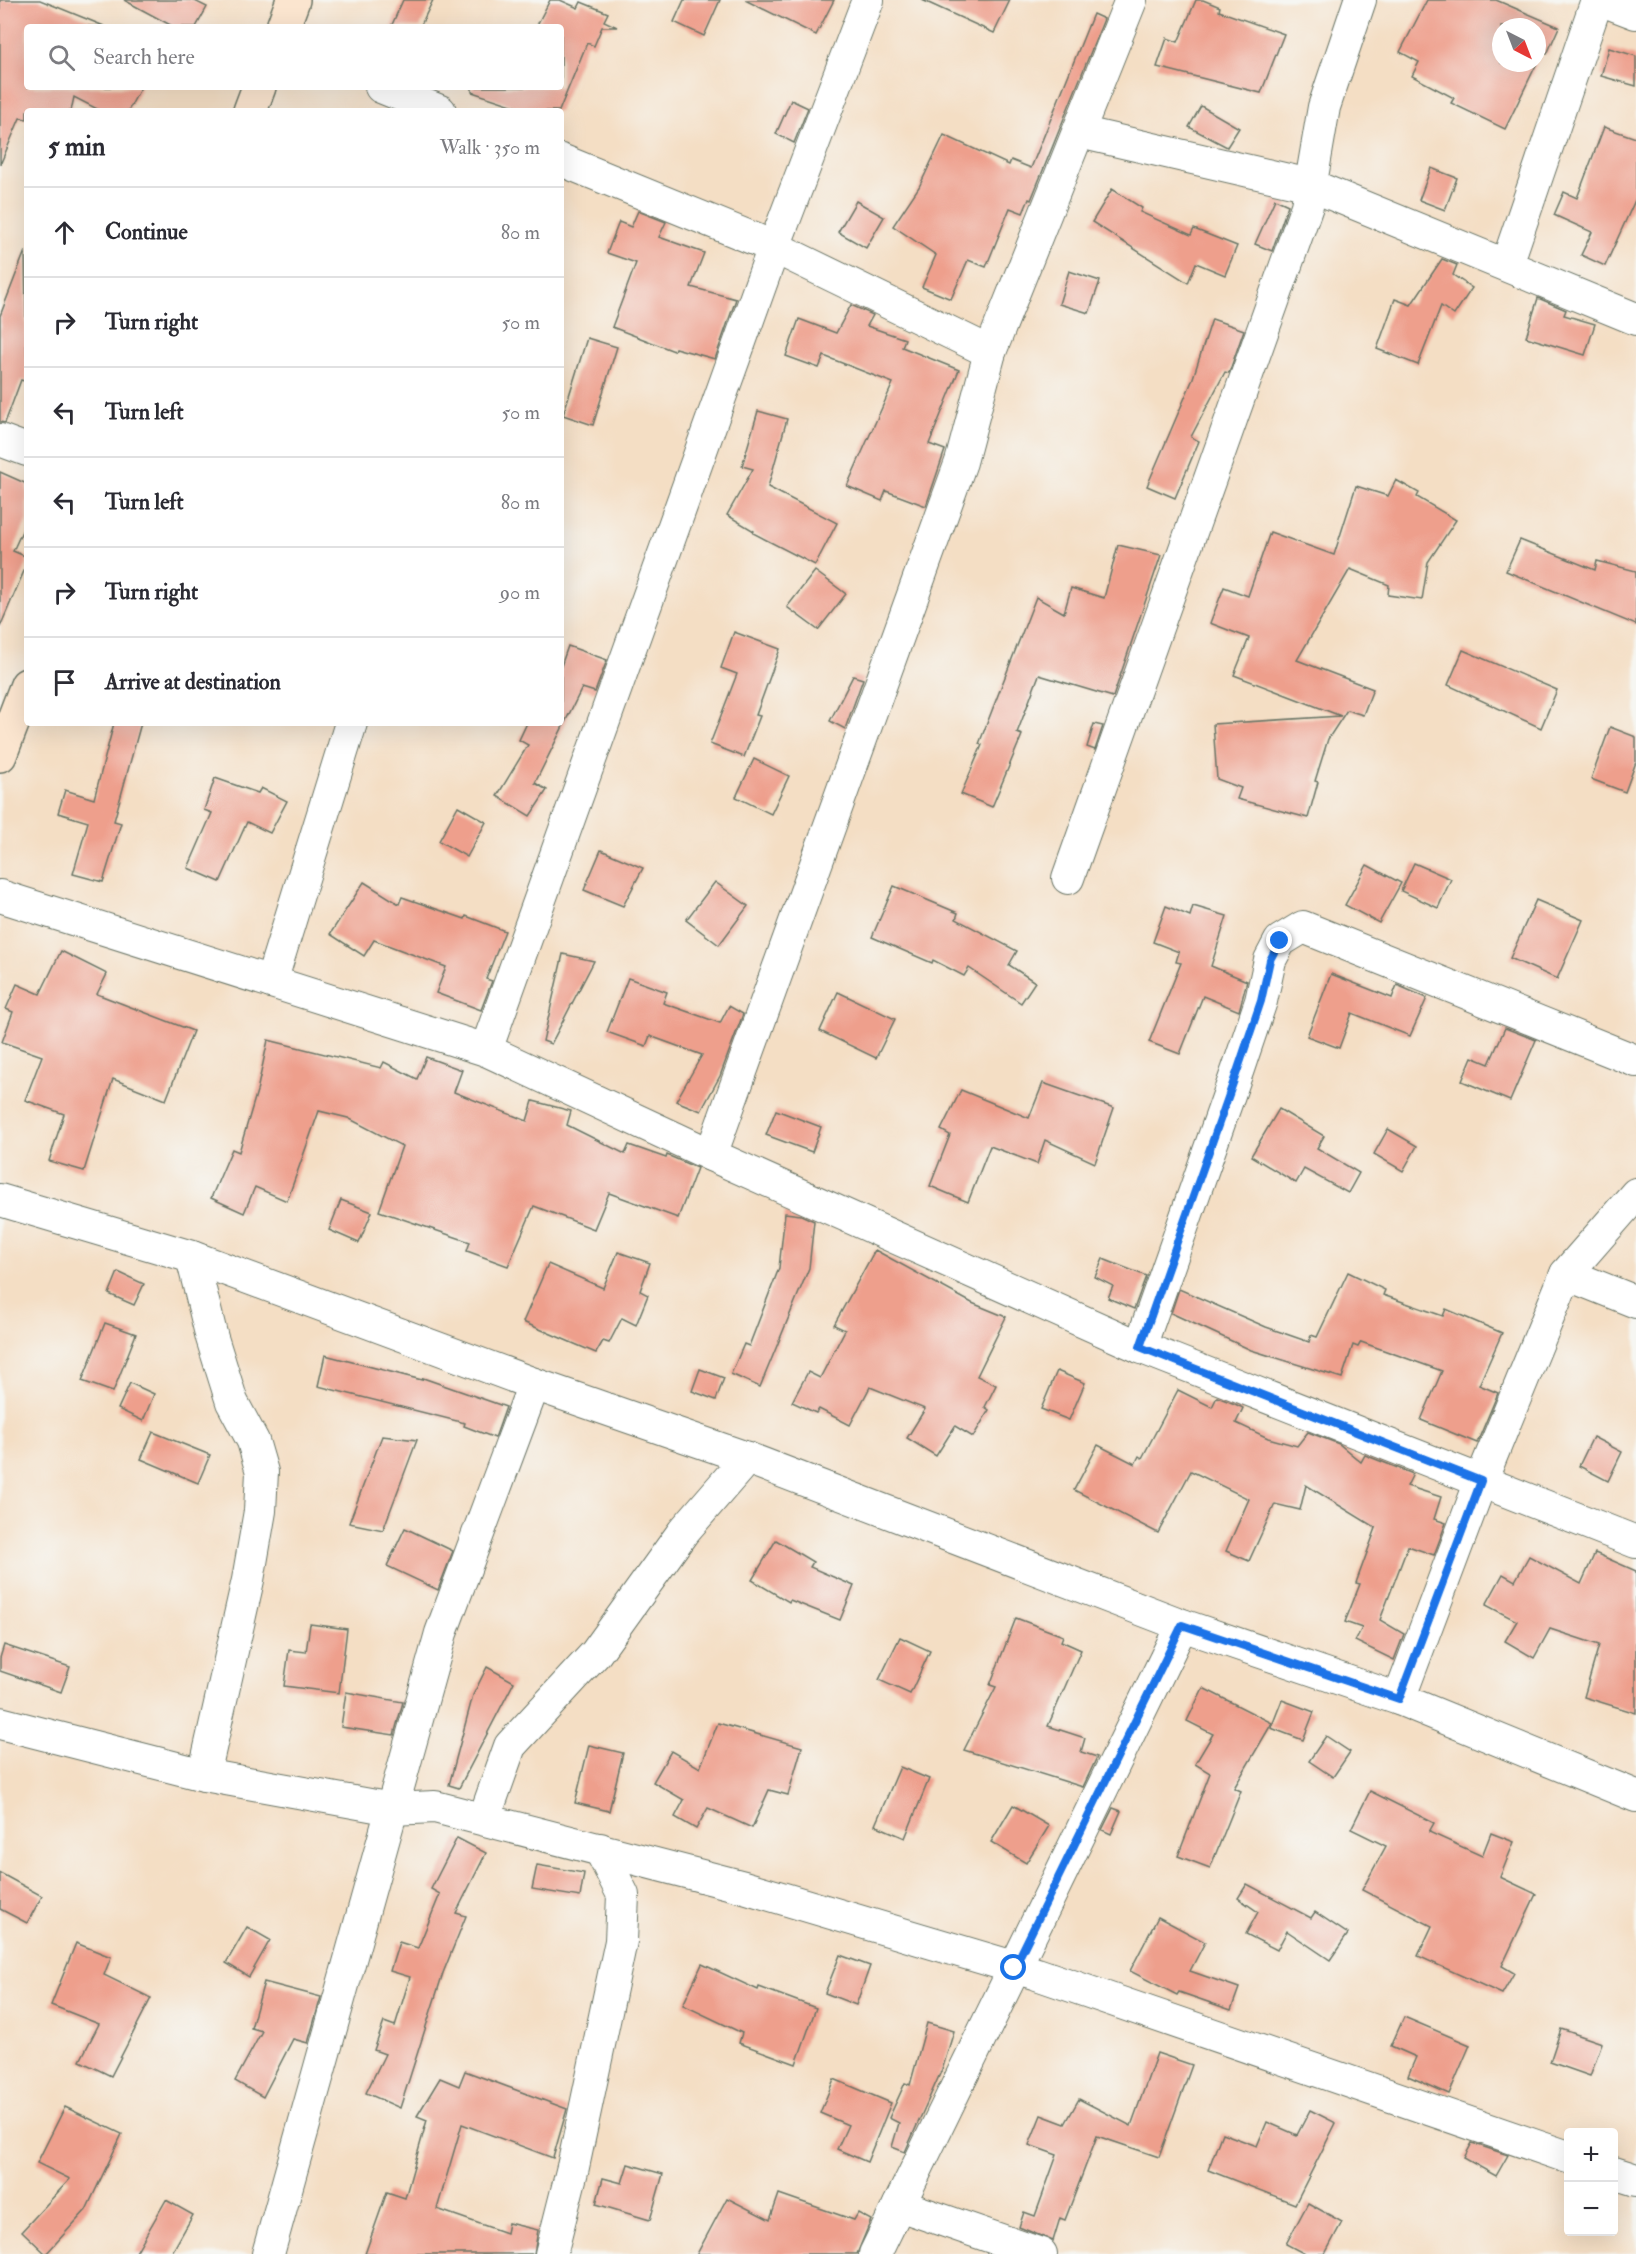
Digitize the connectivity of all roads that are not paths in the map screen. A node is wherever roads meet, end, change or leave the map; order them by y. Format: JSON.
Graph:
{"nodes":[{"id":1,"x":293,"y":0,"type":"edge"},
{"id":2,"x":868,"y":0,"type":"edge"},
{"id":3,"x":1131,"y":0,"type":"edge"},
{"id":4,"x":1360,"y":0,"type":"edge"},
{"id":5,"x":1597,"y":0,"type":"edge"},
{"id":6,"x":1602,"y":0,"type":"edge"},
{"id":7,"x":1636,"y":13,"type":"edge"},
{"id":8,"x":284,"y":24,"type":"edge"},
{"id":9,"x":258,"y":90,"type":"edge"},
{"id":10,"x":388,"y":90,"type":"edge"},
{"id":11,"x":251,"y":108,"type":"edge"},
{"id":12,"x":434,"y":108,"type":"edge"},
{"id":13,"x":1079,"y":132,"type":"junction"},
{"id":14,"x":564,"y":161,"type":"edge"},
{"id":15,"x":1310,"y":184,"type":"junction"},
{"id":16,"x":774,"y":247,"type":"junction"},
{"id":17,"x":1507,"y":264,"type":"junction"},
{"id":18,"x":1636,"y":319,"type":"edge"},
{"id":19,"x":990,"y":352,"type":"junction"},
{"id":20,"x":0,"y":440,"type":"edge"},
{"id":21,"x":24,"y":449,"type":"edge"},
{"id":22,"x":24,"y":693,"type":"edge"},
{"id":23,"x":350,"y":726,"type":"edge"},
{"id":24,"x":0,"y":755,"type":"edge"},
{"id":25,"x":1068,"y":878,"type":"dead end"},
{"id":26,"x":0,"y":896,"type":"edge"},
{"id":27,"x":271,"y":982,"type":"junction"},
{"id":28,"x":486,"y":1050,"type":"junction"},
{"id":29,"x":1636,"y":1061,"type":"edge"},
{"id":30,"x":711,"y":1155,"type":"junction"},
{"id":31,"x":1636,"y":1194,"type":"edge"},
{"id":32,"x":0,"y":1200,"type":"edge"},
{"id":33,"x":192,"y":1257,"type":"junction"},
{"id":34,"x":1566,"y":1274,"type":"junction"},
{"id":35,"x":1636,"y":1302,"type":"edge"},
{"id":36,"x":1140,"y":1347,"type":"junction"},
{"id":37,"x":534,"y":1384,"type":"junction"},
{"id":38,"x":747,"y":1458,"type":"junction"},
{"id":39,"x":1481,"y":1481,"type":"junction"},
{"id":40,"x":1636,"y":1542,"type":"edge"},
{"id":41,"x":1182,"y":1625,"type":"junction"},
{"id":42,"x":1399,"y":1699,"type":"junction"},
{"id":43,"x":0,"y":1723,"type":"edge"},
{"id":44,"x":204,"y":1775,"type":"junction"},
{"id":45,"x":1636,"y":1796,"type":"edge"},
{"id":46,"x":392,"y":1809,"type":"junction"},
{"id":47,"x":484,"y":1819,"type":"junction"},
{"id":48,"x":600,"y":1849,"type":"junction"},
{"id":49,"x":1014,"y":1968,"type":"junction"},
{"id":50,"x":1564,"y":2155,"type":"edge"},
{"id":51,"x":1618,"y":2173,"type":"edge"},
{"id":52,"x":1636,"y":2180,"type":"edge"},
{"id":53,"x":899,"y":2205,"type":"junction"},
{"id":54,"x":268,"y":2254,"type":"edge"},
{"id":55,"x":552,"y":2254,"type":"edge"},
{"id":56,"x":875,"y":2254,"type":"edge"},
{"id":57,"x":1041,"y":2254,"type":"edge"}],
"edges":[{"from":1,"to":8,"type":"main road"},
{"from":2,"to":16,"type":"street"},
{"from":3,"to":13,"type":"street"},
{"from":4,"to":15,"type":"street"},
{"from":5,"to":17,"type":"street"},
{"from":6,"to":7,"type":"street"},
{"from":9,"to":11,"type":"main road"},
{"from":10,"to":12,"type":"street"},
{"from":13,"to":15,"type":"street"},
{"from":13,"to":19,"type":"street"},
{"from":14,"to":16,"type":"street"},
{"from":15,"to":17,"type":"street"},
{"from":15,"to":25,"type":"street"},
{"from":16,"to":19,"type":"street"},
{"from":16,"to":28,"type":"street"},
{"from":17,"to":18,"type":"street"},
{"from":19,"to":30,"type":"street"},
{"from":20,"to":21,"type":"street"},
{"from":22,"to":24,"type":"main road"},
{"from":23,"to":27,"type":"street"},
{"from":26,"to":27,"type":"street"},
{"from":27,"to":28,"type":"street"},
{"from":28,"to":30,"type":"street"},
{"from":29,"to":36,"type":"street"},
{"from":30,"to":36,"type":"street"},
{"from":31,"to":34,"type":"street"},
{"from":32,"to":33,"type":"street"},
{"from":33,"to":37,"type":"street"},
{"from":33,"to":44,"type":"street"},
{"from":34,"to":35,"type":"street"},
{"from":34,"to":39,"type":"street"},
{"from":36,"to":39,"type":"street"},
{"from":37,"to":38,"type":"street"},
{"from":37,"to":46,"type":"street"},
{"from":38,"to":41,"type":"street"},
{"from":38,"to":47,"type":"street"},
{"from":39,"to":40,"type":"street"},
{"from":39,"to":42,"type":"street"},
{"from":41,"to":42,"type":"street"},
{"from":41,"to":49,"type":"street"},
{"from":42,"to":45,"type":"street"},
{"from":43,"to":44,"type":"street"},
{"from":44,"to":46,"type":"street"},
{"from":46,"to":47,"type":"street"},
{"from":46,"to":54,"type":"street"},
{"from":47,"to":48,"type":"street"},
{"from":48,"to":49,"type":"street"},
{"from":48,"to":55,"type":"street"},
{"from":49,"to":50,"type":"street"},
{"from":49,"to":53,"type":"street"},
{"from":51,"to":52,"type":"street"},
{"from":53,"to":56,"type":"street"},
{"from":53,"to":57,"type":"street"}]}
